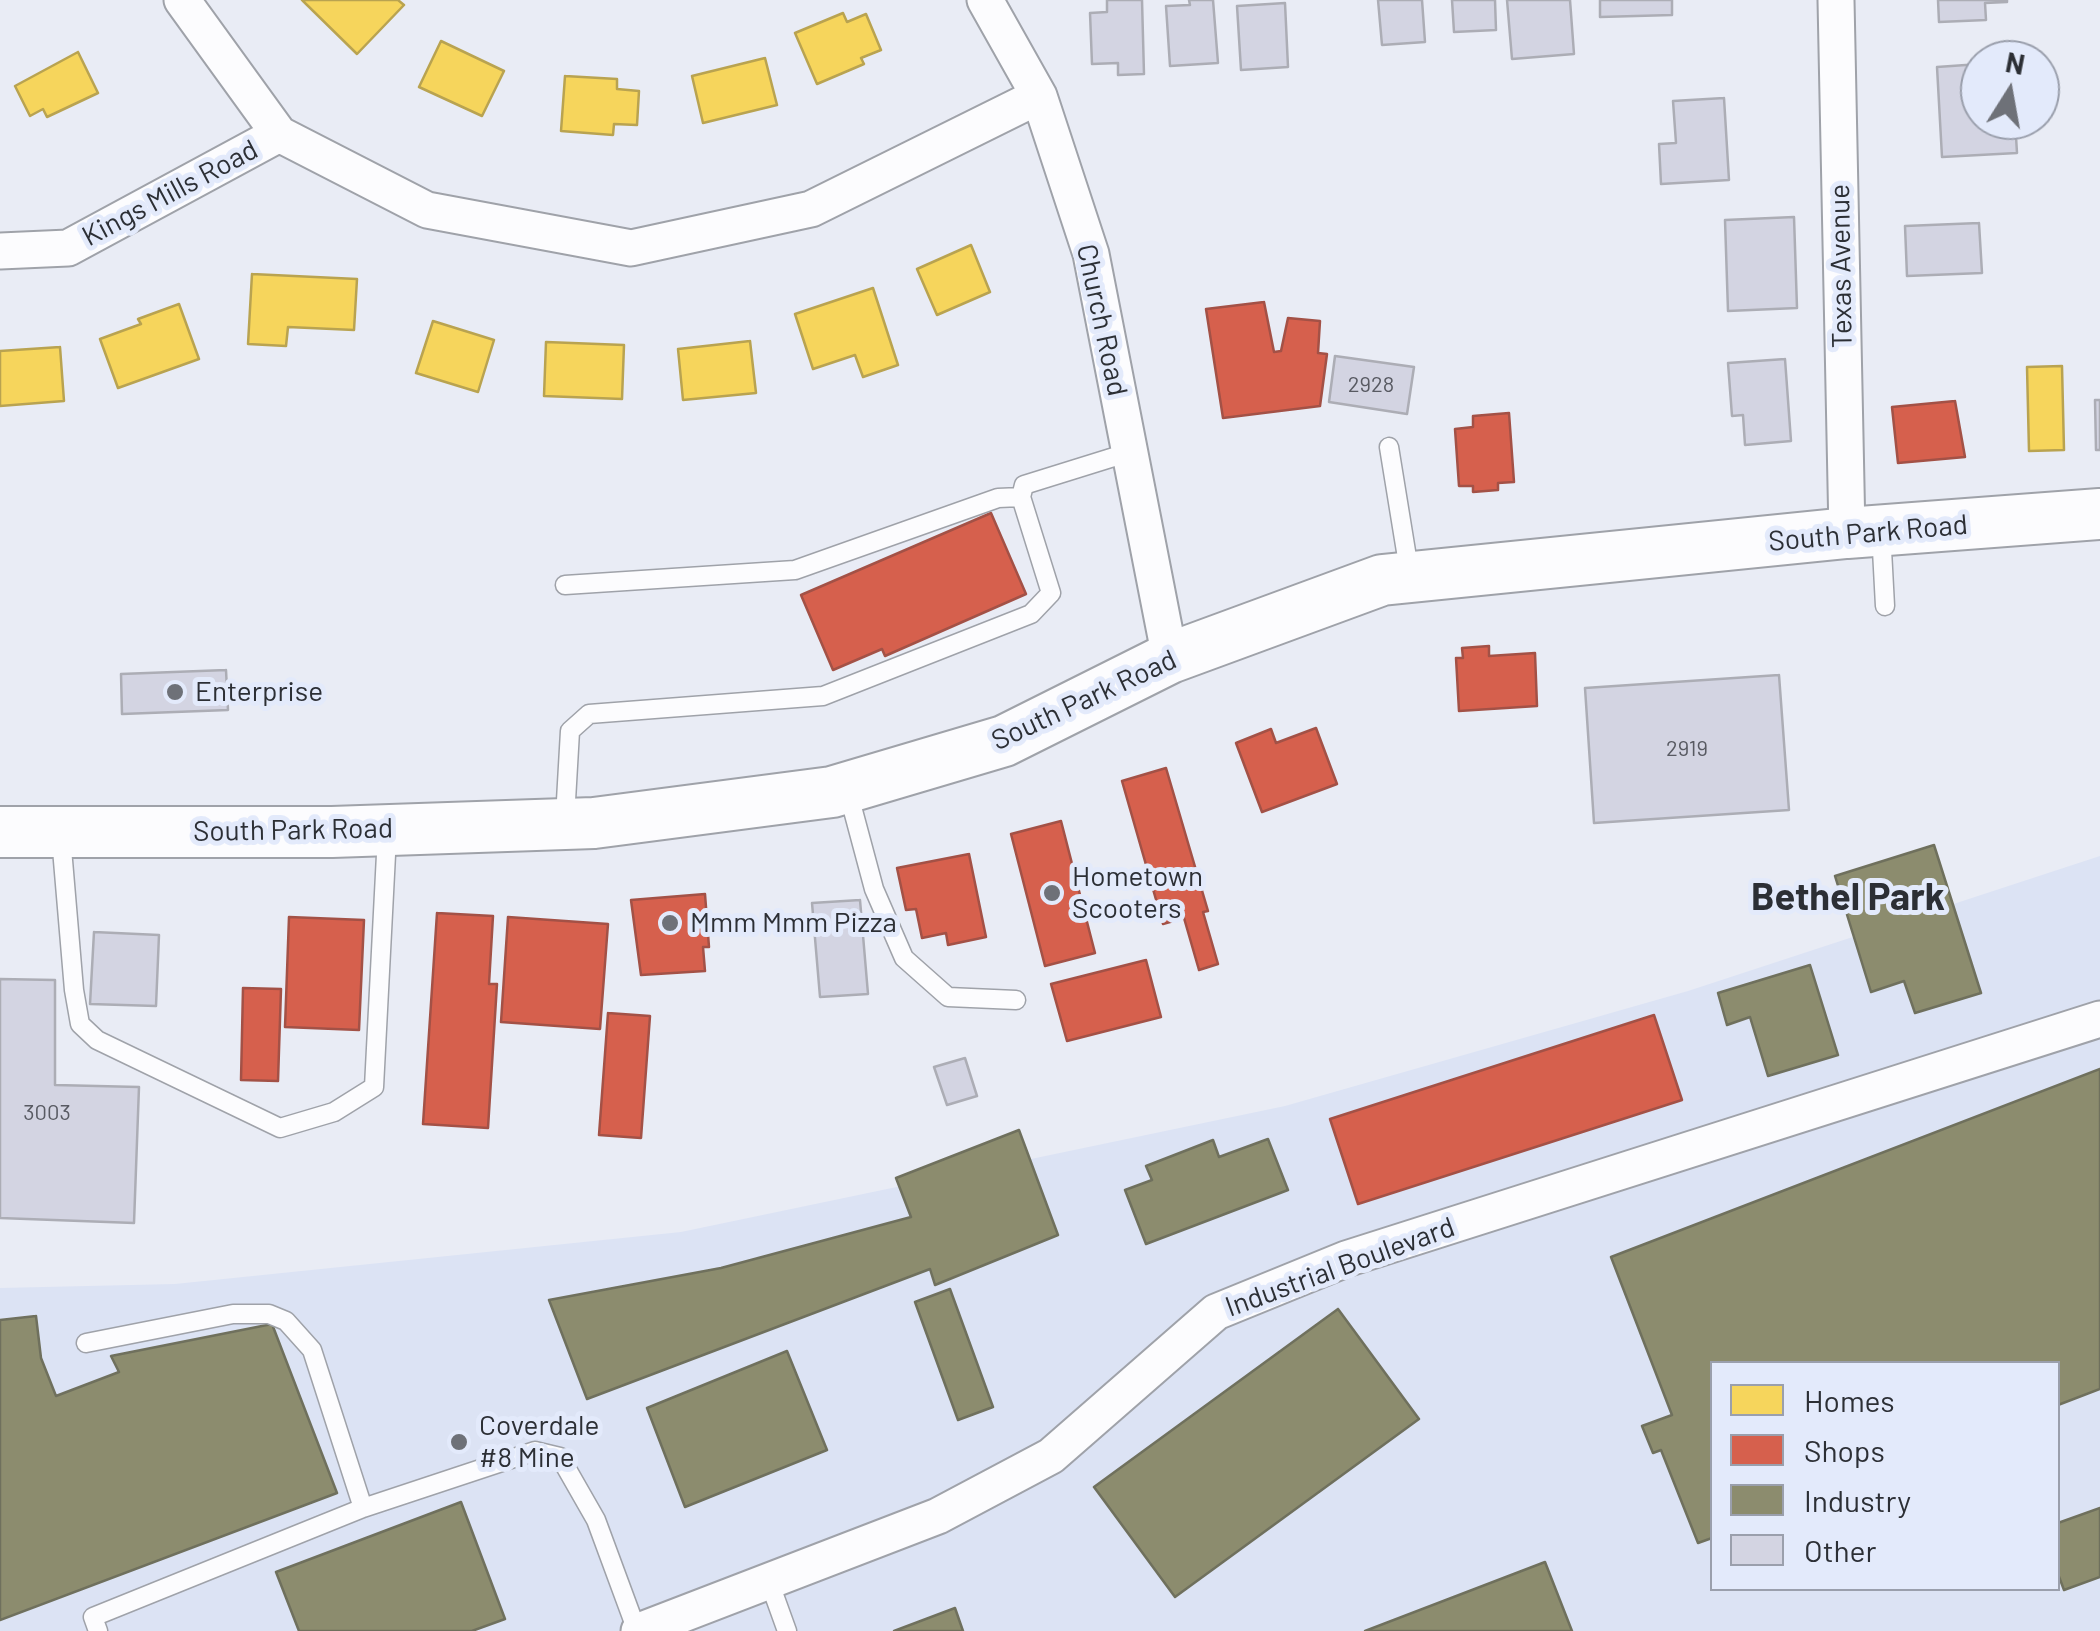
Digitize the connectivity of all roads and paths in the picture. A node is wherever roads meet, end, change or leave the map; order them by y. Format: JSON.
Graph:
{"nodes":[{"id":1,"x":182,"y":0,"type":"edge"},
{"id":2,"x":985,"y":0,"type":"edge"},
{"id":3,"x":1836,"y":0,"type":"edge"},
{"id":4,"x":1039,"y":96,"type":"junction"},
{"id":5,"x":279,"y":134,"type":"junction"},
{"id":6,"x":0,"y":251,"type":"edge"},
{"id":7,"x":1389,"y":447,"type":"dead end"},
{"id":8,"x":1130,"y":452,"type":"junction"},
{"id":9,"x":1021,"y":498,"type":"junction"},
{"id":10,"x":2100,"y":514,"type":"edge"},
{"id":11,"x":1864,"y":532,"type":"junction"},
{"id":12,"x":1410,"y":576,"type":"junction"},
{"id":13,"x":565,"y":585,"type":"dead end"},
{"id":14,"x":1886,"y":606,"type":"dead end"},
{"id":15,"x":1170,"y":658,"type":"junction"},
{"id":16,"x":847,"y":788,"type":"junction"},
{"id":17,"x":564,"y":824,"type":"junction"},
{"id":18,"x":388,"y":829,"type":"junction"},
{"id":19,"x":0,"y":832,"type":"edge"},
{"id":20,"x":61,"y":832,"type":"junction"},
{"id":21,"x":1016,"y":1000,"type":"dead end"},
{"id":22,"x":2100,"y":1019,"type":"edge"},
{"id":23,"x":86,"y":1343,"type":"dead end"},
{"id":24,"x":363,"y":1508,"type":"junction"},
{"id":25,"x":769,"y":1581,"type":"junction"},
{"id":26,"x":98,"y":1631,"type":"edge"},
{"id":27,"x":638,"y":1631,"type":"edge"},
{"id":28,"x":787,"y":1631,"type":"edge"}],
"edges":[{"from":1,"to":5,"type":"street"},
{"from":2,"to":4,"type":"street","name":"Church Road"},
{"from":3,"to":11,"type":"street","name":"Texas Avenue"},
{"from":4,"to":5,"type":"street"},
{"from":4,"to":8,"type":"street","name":"Church Road"},
{"from":5,"to":6,"type":"street","name":"Kings Mills Road"},
{"from":7,"to":12,"type":"lane"},
{"from":8,"to":9,"type":"lane"},
{"from":8,"to":15,"type":"street","name":"Church Road"},
{"from":9,"to":13,"type":"lane"},
{"from":9,"to":17,"type":"lane"},
{"from":10,"to":11,"type":"main road","name":"South Park Road"},
{"from":11,"to":12,"type":"main road","name":"South Park Road"},
{"from":11,"to":14,"type":"lane"},
{"from":12,"to":15,"type":"main road","name":"South Park Road"},
{"from":15,"to":16,"type":"main road","name":"South Park Road"},
{"from":16,"to":17,"type":"main road","name":"South Park Road"},
{"from":16,"to":21,"type":"lane"},
{"from":17,"to":18,"type":"main road","name":"South Park Road"},
{"from":18,"to":20,"type":"main road","name":"South Park Road"},
{"from":18,"to":20,"type":"lane"},
{"from":19,"to":20,"type":"main road","name":"South Park Road"},
{"from":22,"to":25,"type":"street","name":"Industrial Boulevard"},
{"from":23,"to":24,"type":"lane"},
{"from":24,"to":26,"type":"lane"},
{"from":24,"to":27,"type":"lane"},
{"from":25,"to":27,"type":"street","name":"Industrial Boulevard"},
{"from":25,"to":28,"type":"lane"}]}
